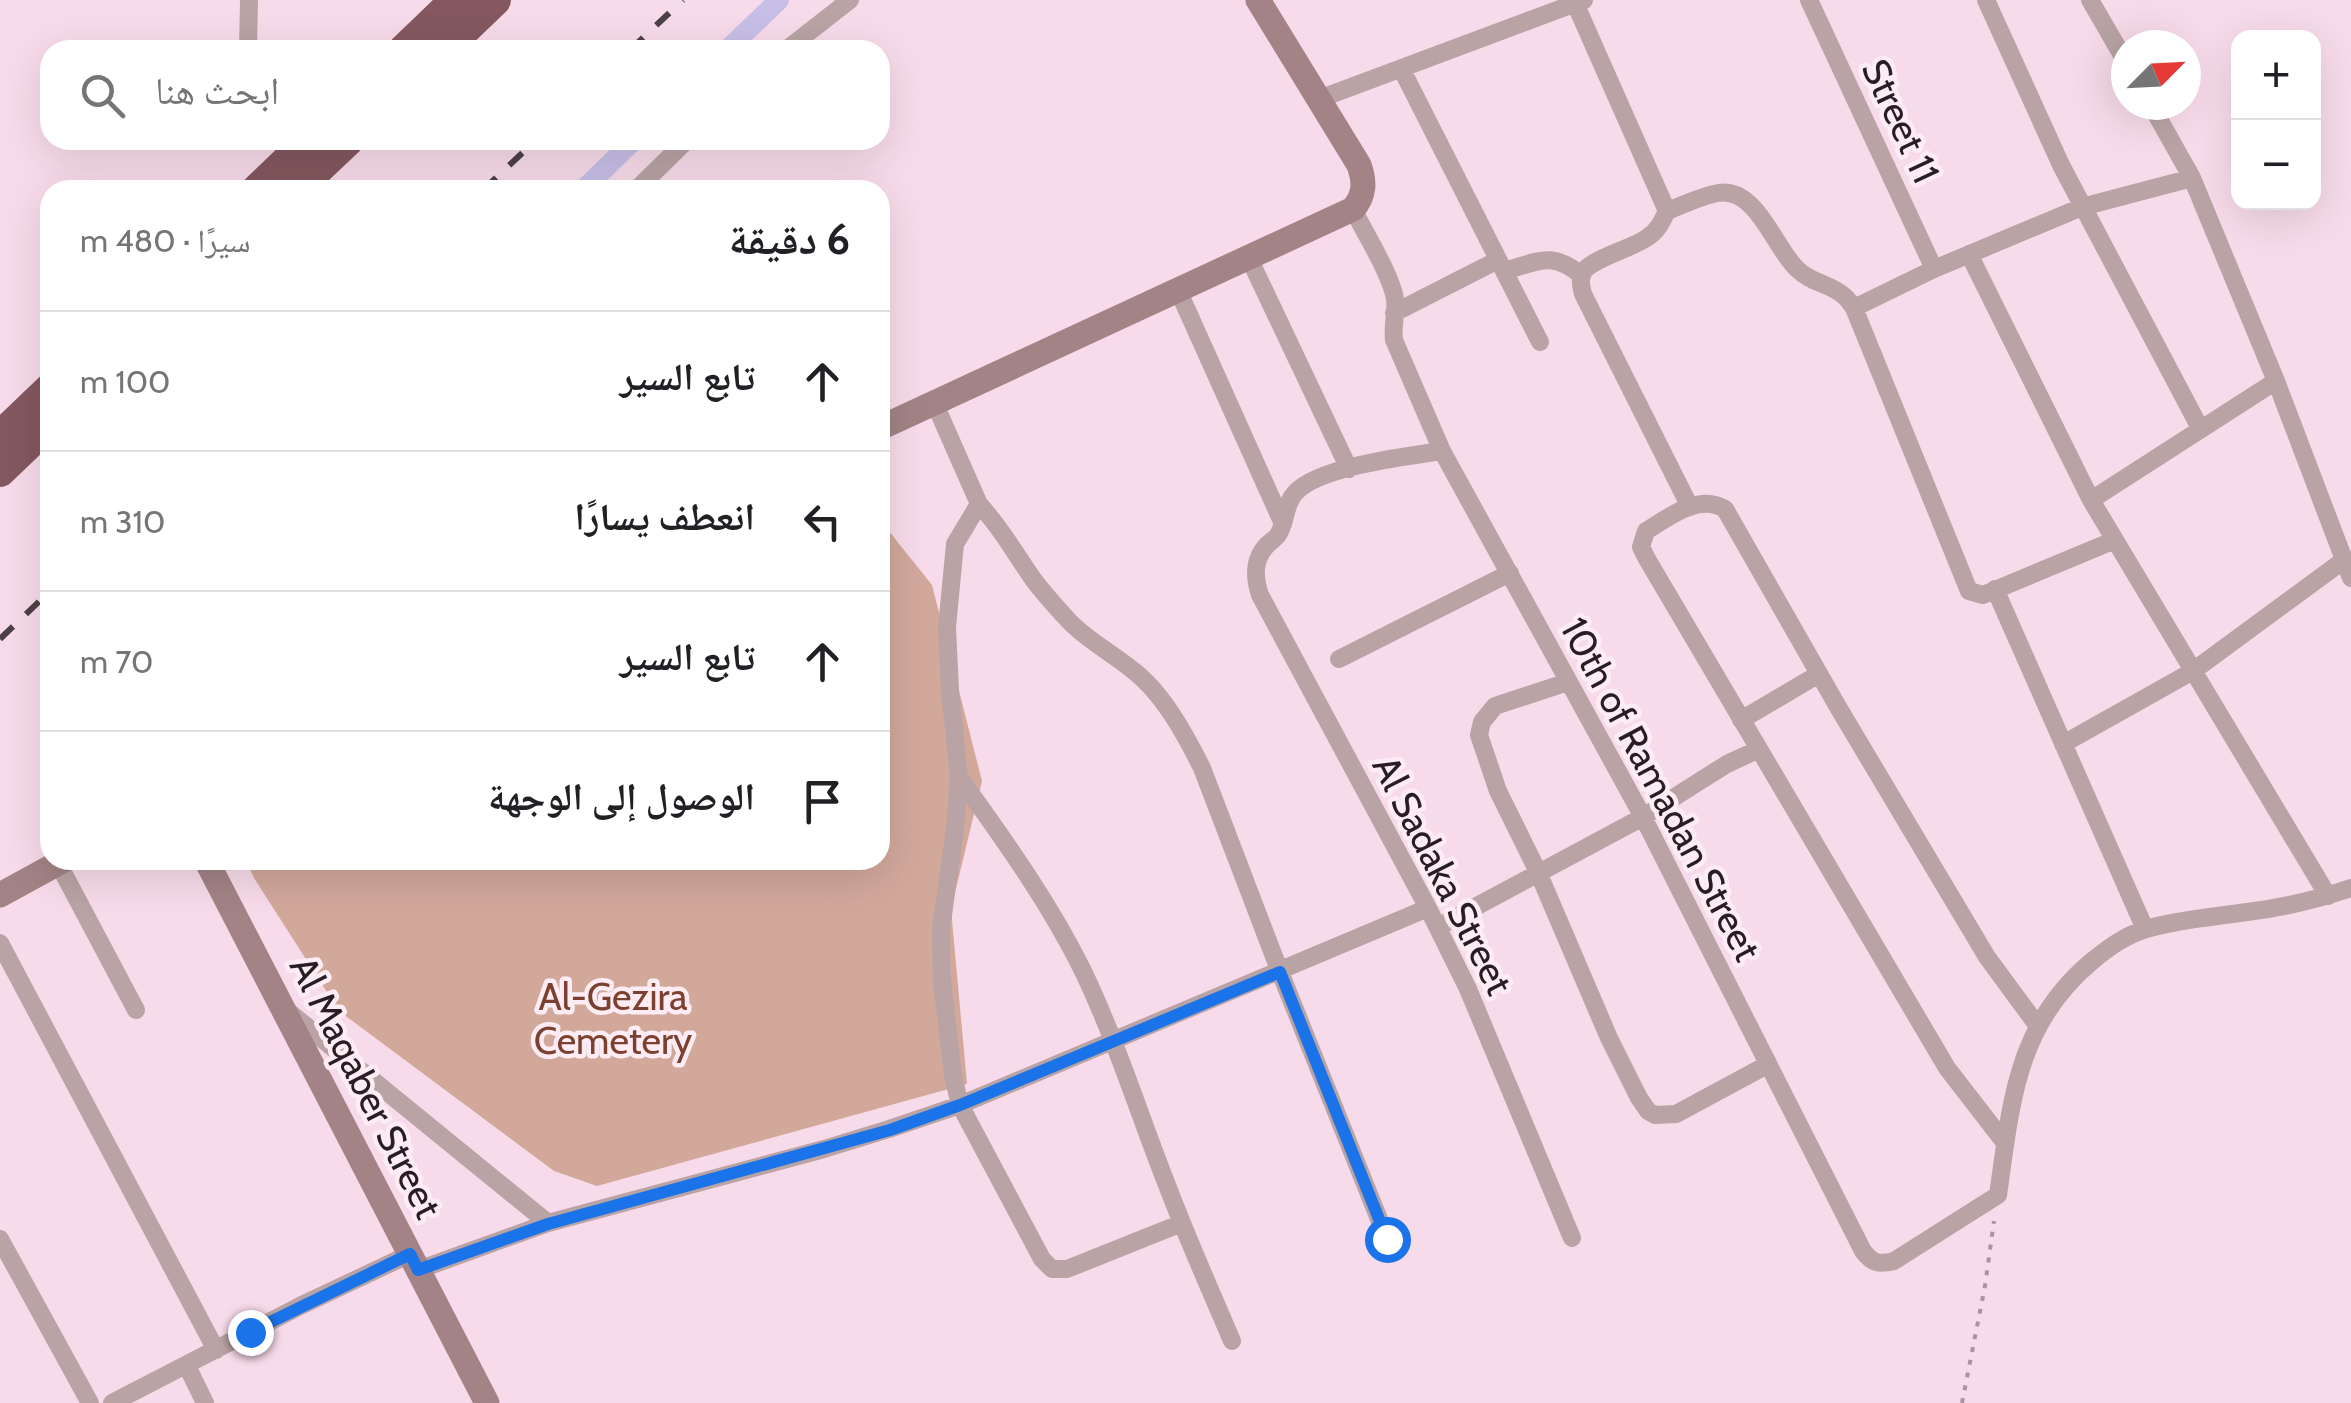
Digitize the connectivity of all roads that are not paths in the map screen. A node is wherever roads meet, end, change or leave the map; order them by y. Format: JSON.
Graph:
{"nodes":[{"id":1,"x":249,"y":0,"type":"edge"},
{"id":2,"x":456,"y":0,"type":"edge"},
{"id":3,"x":495,"y":0,"type":"edge"},
{"id":4,"x":850,"y":0,"type":"edge"},
{"id":5,"x":1258,"y":0,"type":"edge"},
{"id":6,"x":1810,"y":0,"type":"edge"},
{"id":7,"x":1986,"y":0,"type":"edge"},
{"id":8,"x":2090,"y":0,"type":"edge"},
{"id":9,"x":1579,"y":1,"type":"edge"},
{"id":10,"x":2111,"y":36,"type":"edge"},
{"id":11,"x":248,"y":40,"type":"edge"},
{"id":12,"x":414,"y":40,"type":"edge"},
{"id":13,"x":453,"y":40,"type":"edge"},
{"id":14,"x":799,"y":40,"type":"edge"},
{"id":15,"x":1402,"y":70,"type":"junction"},
{"id":16,"x":1319,"y":100,"type":"junction"},
{"id":17,"x":2159,"y":120,"type":"edge"},
{"id":18,"x":299,"y":150,"type":"edge"},
{"id":19,"x":337,"y":150,"type":"edge"},
{"id":20,"x":678,"y":150,"type":"edge"},
{"id":21,"x":2192,"y":178,"type":"junction"},
{"id":22,"x":267,"y":180,"type":"edge"},
{"id":23,"x":306,"y":180,"type":"edge"},
{"id":24,"x":646,"y":180,"type":"edge"},
{"id":25,"x":2082,"y":207,"type":"junction"},
{"id":26,"x":1353,"y":209,"type":"junction"},
{"id":27,"x":1667,"y":211,"type":"junction"},
{"id":28,"x":1968,"y":254,"type":"junction"},
{"id":29,"x":1250,"y":258,"type":"junction"},
{"id":30,"x":1501,"y":266,"type":"junction"},
{"id":31,"x":1934,"y":269,"type":"junction"},
{"id":32,"x":1582,"y":276,"type":"junction"},
{"id":33,"x":1178,"y":290,"type":"junction"},
{"id":34,"x":1854,"y":308,"type":"junction"},
{"id":35,"x":1394,"y":313,"type":"junction"},
{"id":36,"x":1540,"y":342,"type":"dead end"},
{"id":37,"x":2276,"y":381,"type":"junction"},
{"id":38,"x":40,"y":399,"type":"edge"},
{"id":39,"x":935,"y":404,"type":"junction"},
{"id":40,"x":890,"y":424,"type":"edge"},
{"id":41,"x":2200,"y":428,"type":"junction"},
{"id":42,"x":40,"y":433,"type":"edge"},
{"id":43,"x":0,"y":437,"type":"edge"},
{"id":44,"x":1442,"y":450,"type":"junction"},
{"id":45,"x":1349,"y":469,"type":"junction"},
{"id":46,"x":0,"y":471,"type":"edge"},
{"id":47,"x":2092,"y":500,"type":"junction"},
{"id":48,"x":979,"y":504,"type":"junction"},
{"id":49,"x":1690,"y":507,"type":"junction"},
{"id":50,"x":1283,"y":524,"type":"junction"},
{"id":51,"x":2115,"y":540,"type":"junction"},
{"id":52,"x":2348,"y":568,"type":"edge"},
{"id":53,"x":1510,"y":573,"type":"junction"},
{"id":54,"x":1995,"y":589,"type":"junction"},
{"id":55,"x":1339,"y":659,"type":"dead end"},
{"id":56,"x":2193,"y":671,"type":"junction"},
{"id":57,"x":1819,"y":674,"type":"junction"},
{"id":58,"x":1568,"y":682,"type":"junction"},
{"id":59,"x":1741,"y":720,"type":"junction"},
{"id":60,"x":2063,"y":744,"type":"junction"},
{"id":61,"x":1758,"y":750,"type":"junction"},
{"id":62,"x":959,"y":778,"type":"junction"},
{"id":63,"x":1643,"y":817,"type":"junction"},
{"id":64,"x":47,"y":870,"type":"edge"},
{"id":65,"x":65,"y":870,"type":"edge"},
{"id":66,"x":211,"y":870,"type":"edge"},
{"id":67,"x":1538,"y":872,"type":"junction"},
{"id":68,"x":2351,"y":888,"type":"edge"},
{"id":69,"x":0,"y":896,"type":"edge"},
{"id":70,"x":2328,"y":896,"type":"junction"},
{"id":71,"x":1428,"y":908,"type":"junction"},
{"id":72,"x":1438,"y":927,"type":"junction"},
{"id":73,"x":2145,"y":928,"type":"junction"},
{"id":74,"x":0,"y":943,"type":"edge"},
{"id":75,"x":1280,"y":972,"type":"junction"},
{"id":76,"x":282,"y":1005,"type":"junction"},
{"id":77,"x":136,"y":1010,"type":"dead end"},
{"id":78,"x":2038,"y":1024,"type":"junction"},
{"id":79,"x":1114,"y":1041,"type":"junction"},
{"id":80,"x":1767,"y":1065,"type":"junction"},
{"id":81,"x":960,"y":1105,"type":"junction"},
{"id":82,"x":2005,"y":1142,"type":"junction"},
{"id":83,"x":1182,"y":1223,"type":"junction"},
{"id":84,"x":548,"y":1224,"type":"junction"},
{"id":85,"x":1572,"y":1238,"type":"dead end"},
{"id":86,"x":0,"y":1239,"type":"edge"},
{"id":87,"x":1387,"y":1239,"type":"dead end"},
{"id":88,"x":414,"y":1262,"type":"junction"},
{"id":89,"x":1232,"y":1341,"type":"dead end"},
{"id":90,"x":216,"y":1350,"type":"junction"},
{"id":91,"x":187,"y":1366,"type":"junction"},
{"id":92,"x":90,"y":1403,"type":"edge"},
{"id":93,"x":112,"y":1403,"type":"edge"},
{"id":94,"x":205,"y":1403,"type":"edge"},
{"id":95,"x":487,"y":1403,"type":"edge"}],
"edges":[{"from":1,"to":11,"type":"street"},
{"from":2,"to":12,"type":"highway"},
{"from":3,"to":13,"type":"highway"},
{"from":4,"to":14,"type":"street"},
{"from":5,"to":16,"type":"street"},
{"from":6,"to":31,"type":"street","name":"Street 11"},
{"from":7,"to":25,"type":"street"},
{"from":8,"to":10,"type":"street"},
{"from":9,"to":15,"type":"street"},
{"from":9,"to":27,"type":"street"},
{"from":15,"to":16,"type":"street"},
{"from":15,"to":30,"type":"street"},
{"from":16,"to":26,"type":"street"},
{"from":17,"to":21,"type":"street"},
{"from":18,"to":22,"type":"highway"},
{"from":19,"to":23,"type":"highway"},
{"from":20,"to":24,"type":"street"},
{"from":21,"to":25,"type":"street"},
{"from":21,"to":37,"type":"street"},
{"from":25,"to":28,"type":"street"},
{"from":25,"to":41,"type":"street"},
{"from":26,"to":29,"type":"street"},
{"from":26,"to":35,"type":"street","name":"10th of Ramadan Street"},
{"from":27,"to":32,"type":"street"},
{"from":27,"to":34,"type":"street"},
{"from":28,"to":31,"type":"street"},
{"from":28,"to":47,"type":"street"},
{"from":29,"to":33,"type":"street"},
{"from":29,"to":45,"type":"street"},
{"from":30,"to":32,"type":"street"},
{"from":30,"to":35,"type":"street"},
{"from":30,"to":36,"type":"street"},
{"from":31,"to":34,"type":"street"},
{"from":32,"to":49,"type":"street"},
{"from":33,"to":39,"type":"street"},
{"from":33,"to":50,"type":"street"},
{"from":34,"to":54,"type":"street"},
{"from":35,"to":44,"type":"street","name":"10th of Ramadan Street"},
{"from":37,"to":41,"type":"street"},
{"from":37,"to":52,"type":"street"},
{"from":38,"to":43,"type":"highway"},
{"from":39,"to":40,"type":"street"},
{"from":39,"to":48,"type":"street"},
{"from":41,"to":47,"type":"street"},
{"from":42,"to":46,"type":"highway"},
{"from":44,"to":45,"type":"street"},
{"from":44,"to":53,"type":"street","name":"10th of Ramadan Street"},
{"from":45,"to":50,"type":"street"},
{"from":47,"to":51,"type":"street"},
{"from":48,"to":62,"type":"street"},
{"from":48,"to":75,"type":"street"},
{"from":49,"to":57,"type":"street"},
{"from":49,"to":59,"type":"street"},
{"from":50,"to":71,"type":"street","name":"Al Sadaka Street"},
{"from":51,"to":54,"type":"street"},
{"from":51,"to":56,"type":"street"},
{"from":52,"to":56,"type":"street"},
{"from":53,"to":55,"type":"street"},
{"from":53,"to":58,"type":"street","name":"10th of Ramadan Street"},
{"from":54,"to":60,"type":"street"},
{"from":56,"to":60,"type":"street"},
{"from":56,"to":70,"type":"street"},
{"from":57,"to":59,"type":"street"},
{"from":57,"to":78,"type":"street"},
{"from":58,"to":63,"type":"street","name":"10th of Ramadan Street"},
{"from":58,"to":67,"type":"street"},
{"from":59,"to":61,"type":"street"},
{"from":60,"to":73,"type":"street"},
{"from":61,"to":63,"type":"street"},
{"from":61,"to":82,"type":"street"},
{"from":62,"to":79,"type":"street"},
{"from":62,"to":81,"type":"street"},
{"from":63,"to":67,"type":"street"},
{"from":63,"to":80,"type":"street","name":"10th of Ramadan Street"},
{"from":64,"to":69,"type":"street"},
{"from":65,"to":77,"type":"street"},
{"from":66,"to":76,"type":"street","name":"Al Maqaber Street"},
{"from":67,"to":72,"type":"street"},
{"from":67,"to":80,"type":"street"},
{"from":68,"to":70,"type":"street"},
{"from":70,"to":73,"type":"street"},
{"from":71,"to":72,"type":"street","name":"Al Sadaka Street"},
{"from":71,"to":75,"type":"street"},
{"from":72,"to":85,"type":"street","name":"Al Sadaka Street"},
{"from":73,"to":78,"type":"street"},
{"from":74,"to":90,"type":"street"},
{"from":75,"to":79,"type":"street"},
{"from":75,"to":87,"type":"street"},
{"from":76,"to":84,"type":"street"},
{"from":76,"to":88,"type":"street","name":"Al Maqaber Street"},
{"from":78,"to":82,"type":"street"},
{"from":79,"to":81,"type":"street"},
{"from":79,"to":83,"type":"street"},
{"from":80,"to":82,"type":"street","name":"10th of Ramadan Street"},
{"from":81,"to":83,"type":"street"},
{"from":81,"to":84,"type":"street"},
{"from":83,"to":89,"type":"street"},
{"from":84,"to":88,"type":"street"},
{"from":86,"to":92,"type":"street"},
{"from":88,"to":90,"type":"street"},
{"from":88,"to":95,"type":"street","name":"Al Maqaber Street"},
{"from":90,"to":91,"type":"street"},
{"from":91,"to":93,"type":"street"},
{"from":91,"to":94,"type":"street"}]}
